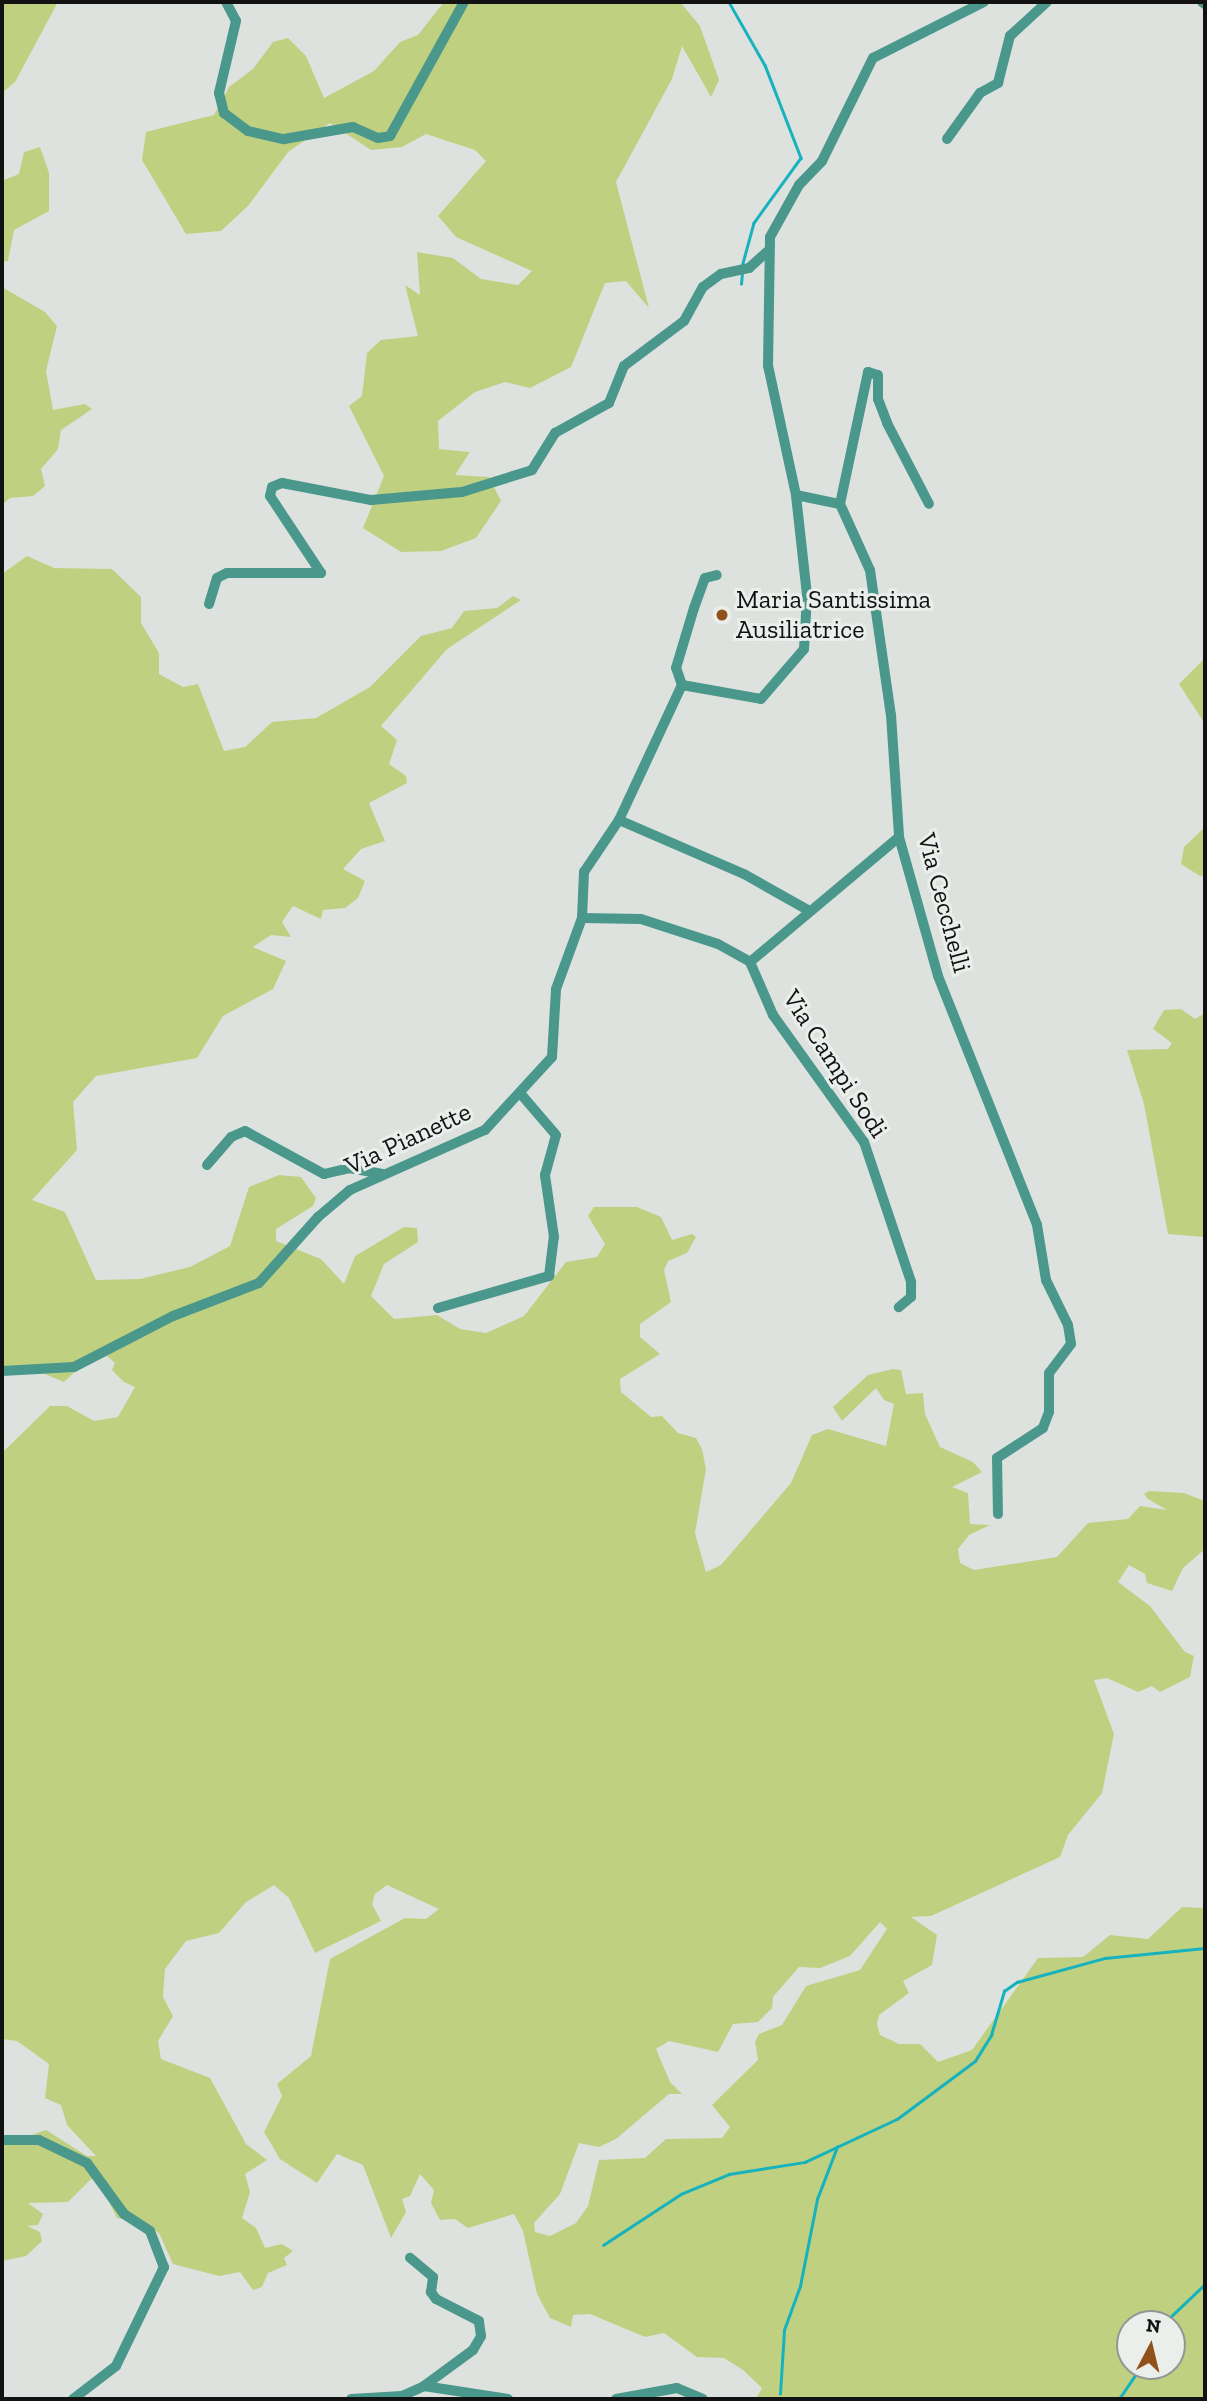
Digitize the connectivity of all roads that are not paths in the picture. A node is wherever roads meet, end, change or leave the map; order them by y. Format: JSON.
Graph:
{"nodes":[{"id":1,"x":226,"y":2,"type":"edge"},
{"id":2,"x":464,"y":2,"type":"edge"},
{"id":3,"x":984,"y":2,"type":"edge"},
{"id":4,"x":1047,"y":2,"type":"edge"},
{"id":5,"x":947,"y":139,"type":"dead end"},
{"id":6,"x":767,"y":252,"type":"junction"},
{"id":7,"x":796,"y":495,"type":"junction"},
{"id":8,"x":840,"y":504,"type":"junction"},
{"id":9,"x":929,"y":504,"type":"dead end"},
{"id":10,"x":717,"y":575,"type":"dead end"},
{"id":11,"x":209,"y":604,"type":"dead end"},
{"id":12,"x":682,"y":685,"type":"junction"},
{"id":13,"x":619,"y":820,"type":"junction"},
{"id":14,"x":899,"y":836,"type":"junction"},
{"id":15,"x":808,"y":910,"type":"junction"},
{"id":16,"x":582,"y":918,"type":"junction"},
{"id":17,"x":750,"y":962,"type":"junction"},
{"id":18,"x":520,"y":1093,"type":"junction"},
{"id":19,"x":207,"y":1165,"type":"dead end"},
{"id":20,"x":382,"y":1174,"type":"junction"},
{"id":21,"x":899,"y":1307,"type":"dead end"},
{"id":22,"x":438,"y":1308,"type":"dead end"},
{"id":23,"x":2,"y":1371,"type":"edge"},
{"id":24,"x":998,"y":1514,"type":"dead end"},
{"id":25,"x":2,"y":2140,"type":"edge"},
{"id":26,"x":410,"y":2258,"type":"dead end"},
{"id":27,"x":425,"y":2386,"type":"junction"},
{"id":28,"x":73,"y":2399,"type":"edge"},
{"id":29,"x":351,"y":2399,"type":"edge"},
{"id":30,"x":508,"y":2399,"type":"edge"},
{"id":31,"x":616,"y":2399,"type":"edge"},
{"id":32,"x":703,"y":2399,"type":"edge"}],
"edges":[{"from":1,"to":2,"type":"street"},
{"from":3,"to":6,"type":"street"},
{"from":4,"to":5,"type":"street"},
{"from":6,"to":7,"type":"street"},
{"from":6,"to":11,"type":"street"},
{"from":7,"to":8,"type":"street"},
{"from":7,"to":12,"type":"street"},
{"from":8,"to":9,"type":"street"},
{"from":8,"to":14,"type":"street","name":"Via Cecchelli"},
{"from":10,"to":12,"type":"street"},
{"from":12,"to":13,"type":"street","name":"Via Pianette"},
{"from":13,"to":15,"type":"street"},
{"from":13,"to":16,"type":"street","name":"Via Pianette"},
{"from":14,"to":15,"type":"street"},
{"from":14,"to":24,"type":"street","name":"Via Cecchelli"},
{"from":15,"to":17,"type":"street"},
{"from":16,"to":17,"type":"street"},
{"from":16,"to":18,"type":"street","name":"Via Pianette"},
{"from":17,"to":21,"type":"street","name":"Via Campi Sodi"},
{"from":18,"to":20,"type":"street","name":"Via Pianette"},
{"from":18,"to":22,"type":"street"},
{"from":19,"to":20,"type":"street"},
{"from":20,"to":23,"type":"street","name":"Via Pianette"},
{"from":25,"to":28,"type":"street"},
{"from":26,"to":27,"type":"street"},
{"from":27,"to":29,"type":"street"},
{"from":27,"to":30,"type":"street"},
{"from":31,"to":32,"type":"street"}]}
